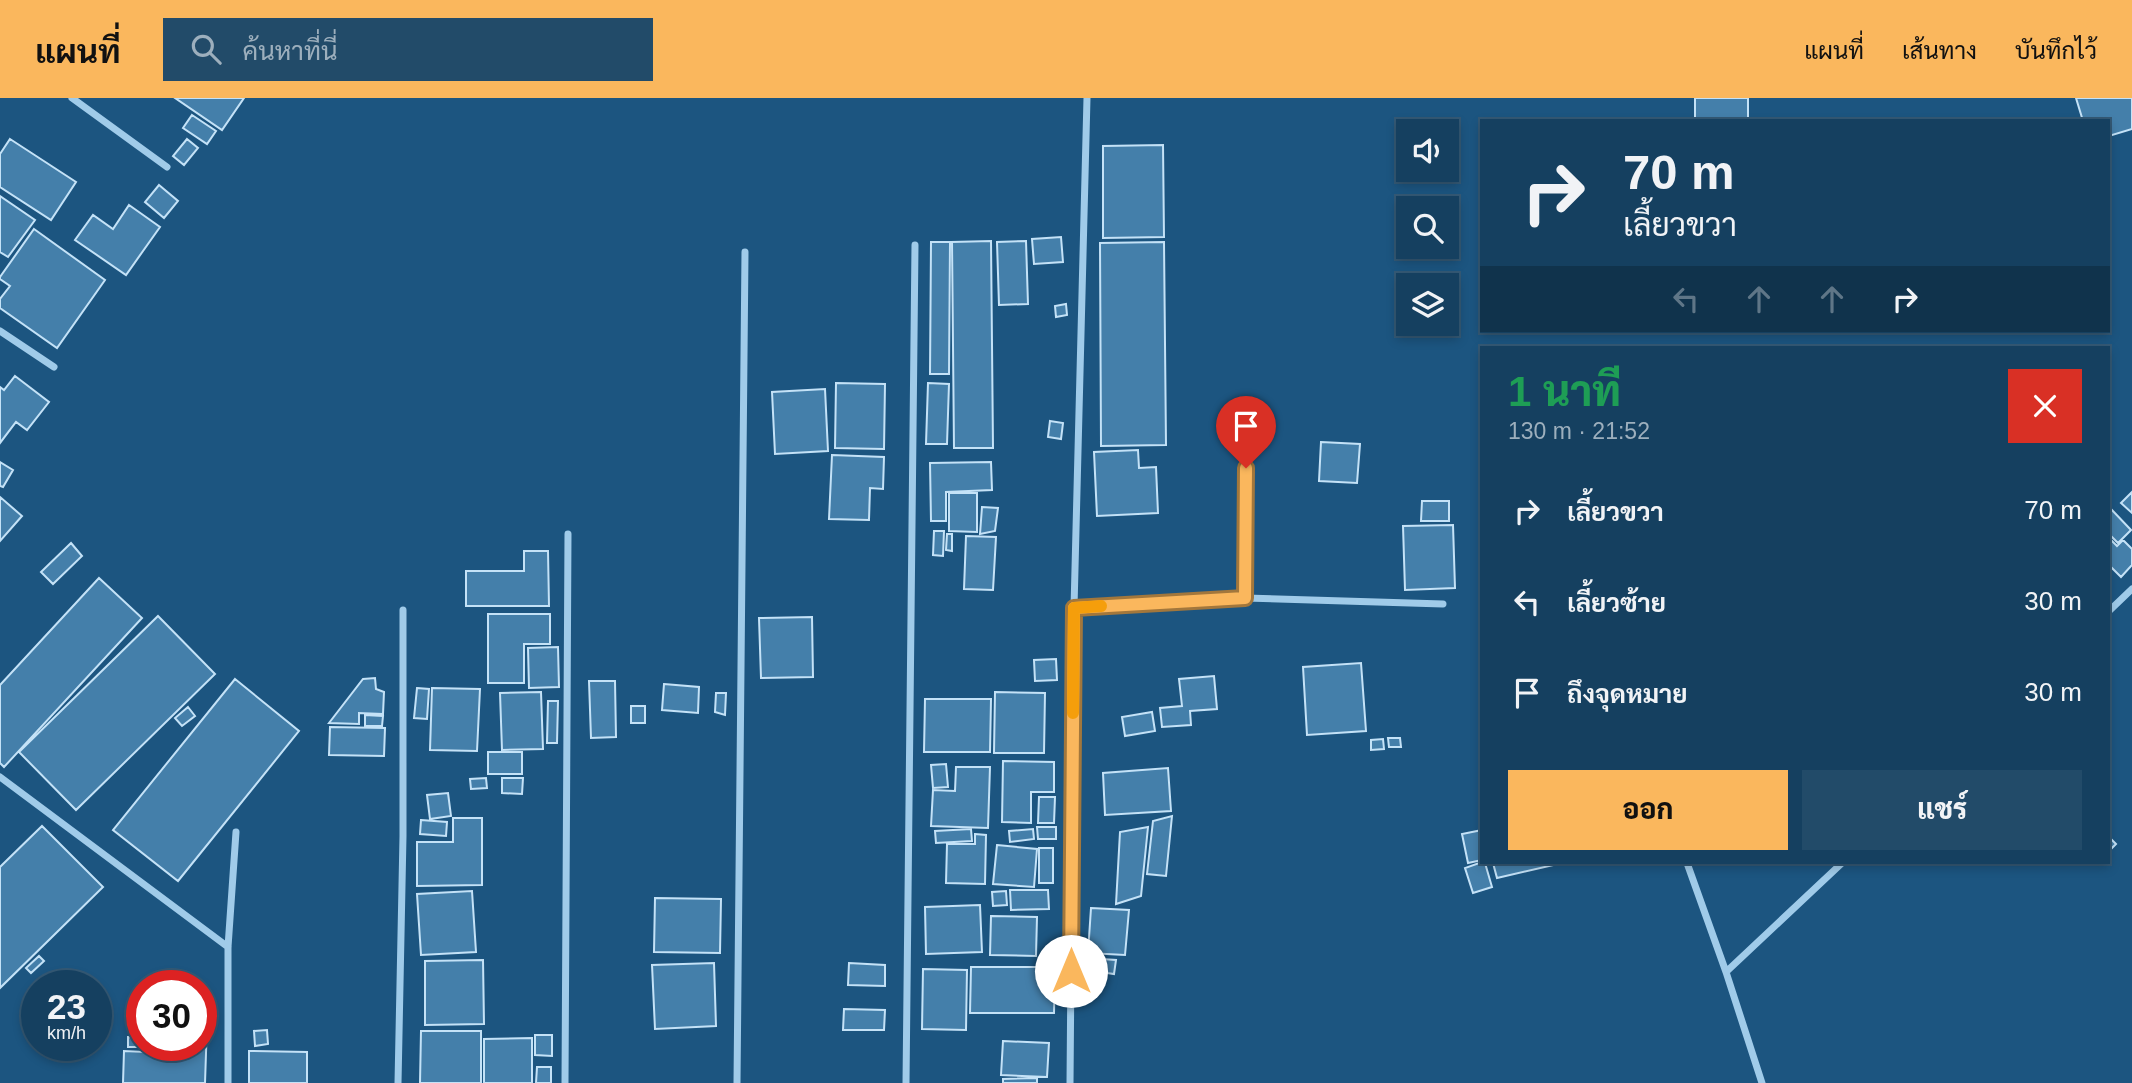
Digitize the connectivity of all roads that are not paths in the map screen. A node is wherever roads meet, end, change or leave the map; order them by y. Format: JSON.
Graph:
{"nodes":[{"id":1,"x":72,"y":98,"type":"edge"},
{"id":2,"x":1087,"y":98,"type":"edge"},
{"id":3,"x":167,"y":166,"type":"dead end"},
{"id":4,"x":915,"y":244,"type":"dead end"},
{"id":5,"x":745,"y":252,"type":"dead end"},
{"id":6,"x":0,"y":331,"type":"edge"},
{"id":7,"x":54,"y":366,"type":"dead end"},
{"id":8,"x":1246,"y":468,"type":"dead end"},
{"id":9,"x":568,"y":534,"type":"dead end"},
{"id":10,"x":2132,"y":589,"type":"edge"},
{"id":11,"x":1245,"y":598,"type":"junction"},
{"id":12,"x":1443,"y":604,"type":"dead end"},
{"id":13,"x":1074,"y":608,"type":"junction"},
{"id":14,"x":403,"y":610,"type":"dead end"},
{"id":15,"x":2110,"y":610,"type":"edge"},
{"id":16,"x":0,"y":777,"type":"edge"},
{"id":17,"x":236,"y":832,"type":"dead end"},
{"id":18,"x":1686,"y":864,"type":"edge"},
{"id":19,"x":1841,"y":864,"type":"edge"},
{"id":20,"x":228,"y":947,"type":"junction"},
{"id":21,"x":1726,"y":972,"type":"junction"},
{"id":22,"x":228,"y":1083,"type":"edge"},
{"id":23,"x":398,"y":1083,"type":"edge"},
{"id":24,"x":565,"y":1083,"type":"edge"},
{"id":25,"x":737,"y":1083,"type":"edge"},
{"id":26,"x":906,"y":1083,"type":"edge"},
{"id":27,"x":1070,"y":1083,"type":"edge"},
{"id":28,"x":1762,"y":1083,"type":"edge"}],
"edges":[{"from":1,"to":3,"type":"street"},
{"from":2,"to":13,"type":"street"},
{"from":4,"to":26,"type":"street"},
{"from":5,"to":25,"type":"street"},
{"from":6,"to":7,"type":"street"},
{"from":8,"to":11,"type":"street"},
{"from":9,"to":24,"type":"street"},
{"from":10,"to":15,"type":"street"},
{"from":11,"to":12,"type":"street"},
{"from":11,"to":13,"type":"street"},
{"from":13,"to":27,"type":"street"},
{"from":14,"to":23,"type":"street"},
{"from":16,"to":20,"type":"street"},
{"from":17,"to":20,"type":"street"},
{"from":18,"to":21,"type":"street"},
{"from":19,"to":21,"type":"street"},
{"from":20,"to":22,"type":"street"},
{"from":21,"to":28,"type":"street"}]}
